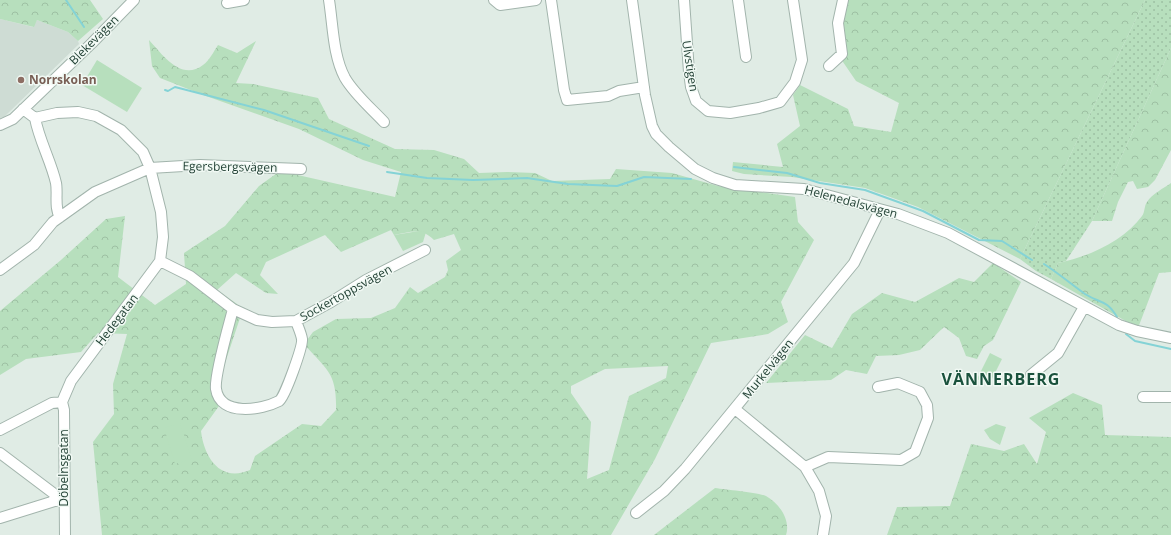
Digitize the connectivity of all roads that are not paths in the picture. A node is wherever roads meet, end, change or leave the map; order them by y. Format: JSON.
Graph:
{"nodes":[{"id":1,"x":134,"y":0,"type":"edge"},
{"id":2,"x":244,"y":0,"type":"edge"},
{"id":3,"x":329,"y":0,"type":"edge"},
{"id":4,"x":494,"y":0,"type":"edge"},
{"id":5,"x":536,"y":0,"type":"edge"},
{"id":6,"x":551,"y":0,"type":"edge"},
{"id":7,"x":632,"y":0,"type":"edge"},
{"id":8,"x":684,"y":0,"type":"edge"},
{"id":9,"x":738,"y":0,"type":"edge"},
{"id":10,"x":793,"y":0,"type":"edge"},
{"id":11,"x":843,"y":0,"type":"edge"},
{"id":12,"x":227,"y":3,"type":"dead end"},
{"id":13,"x":746,"y":56,"type":"dead end"},
{"id":14,"x":829,"y":66,"type":"dead end"},
{"id":15,"x":644,"y":87,"type":"junction"},
{"id":16,"x":23,"y":109,"type":"junction"},
{"id":17,"x":34,"y":118,"type":"junction"},
{"id":18,"x":384,"y":122,"type":"dead end"},
{"id":19,"x":0,"y":125,"type":"edge"},
{"id":20,"x":150,"y":168,"type":"junction"},
{"id":21,"x":301,"y":169,"type":"dead end"},
{"id":22,"x":880,"y":210,"type":"junction"},
{"id":23,"x":60,"y":217,"type":"junction"},
{"id":24,"x":425,"y":250,"type":"dead end"},
{"id":25,"x":160,"y":261,"type":"junction"},
{"id":26,"x":0,"y":270,"type":"edge"},
{"id":27,"x":1084,"y":307,"type":"junction"},
{"id":28,"x":233,"y":309,"type":"junction"},
{"id":29,"x":296,"y":321,"type":"junction"},
{"id":30,"x":1171,"y":338,"type":"edge"},
{"id":31,"x":1031,"y":375,"type":"dead end"},
{"id":32,"x":878,"y":387,"type":"dead end"},
{"id":33,"x":1143,"y":397,"type":"dead end"},
{"id":34,"x":1171,"y":397,"type":"edge"},
{"id":35,"x":62,"y":402,"type":"junction"},
{"id":36,"x":735,"y":410,"type":"junction"},
{"id":37,"x":0,"y":430,"type":"edge"},
{"id":38,"x":0,"y":453,"type":"edge"},
{"id":39,"x":805,"y":466,"type":"junction"},
{"id":40,"x":60,"y":500,"type":"junction"},
{"id":41,"x":636,"y":513,"type":"dead end"},
{"id":42,"x":0,"y":518,"type":"edge"},
{"id":43,"x":65,"y":535,"type":"edge"},
{"id":44,"x":822,"y":535,"type":"edge"}],
"edges":[{"from":1,"to":16,"type":"street","name":"Blekevägen"},
{"from":2,"to":12,"type":"street"},
{"from":3,"to":18,"type":"street"},
{"from":4,"to":5,"type":"street"},
{"from":6,"to":15,"type":"street"},
{"from":7,"to":15,"type":"street","name":"Helenedalsvägen"},
{"from":8,"to":10,"type":"street","name":"Ulvstigen"},
{"from":9,"to":13,"type":"street"},
{"from":11,"to":14,"type":"street"},
{"from":15,"to":22,"type":"street","name":"Helenedalsvägen"},
{"from":16,"to":17,"type":"street"},
{"from":16,"to":19,"type":"street","name":"Blekevägen"},
{"from":17,"to":20,"type":"street","name":"Hedegatan"},
{"from":17,"to":23,"type":"street"},
{"from":20,"to":21,"type":"street","name":"Egersbergsvägen"},
{"from":20,"to":23,"type":"street","name":"Egersbergsvägen"},
{"from":20,"to":25,"type":"street","name":"Hedegatan"},
{"from":22,"to":27,"type":"street","name":"Helenedalsvägen"},
{"from":22,"to":36,"type":"street","name":"Murkelvägen"},
{"from":23,"to":26,"type":"street","name":"Egersbergsvägen"},
{"from":24,"to":29,"type":"street","name":"Sockertoppsvägen"},
{"from":25,"to":28,"type":"street","name":"Sockertoppsvägen"},
{"from":25,"to":35,"type":"street","name":"Hedegatan"},
{"from":27,"to":30,"type":"street","name":"Helenedalsvägen"},
{"from":27,"to":31,"type":"street"},
{"from":28,"to":29,"type":"street","name":"Sockertoppsvägen"},
{"from":28,"to":29,"type":"street"},
{"from":32,"to":39,"type":"street"},
{"from":33,"to":34,"type":"street"},
{"from":35,"to":37,"type":"street"},
{"from":35,"to":40,"type":"street","name":"Döbelnsgatan"},
{"from":36,"to":39,"type":"street"},
{"from":36,"to":41,"type":"street","name":"Murkelvägen"},
{"from":38,"to":40,"type":"street"},
{"from":39,"to":44,"type":"street"},
{"from":40,"to":42,"type":"street"},
{"from":40,"to":43,"type":"street","name":"Döbelnsgatan"}]}
